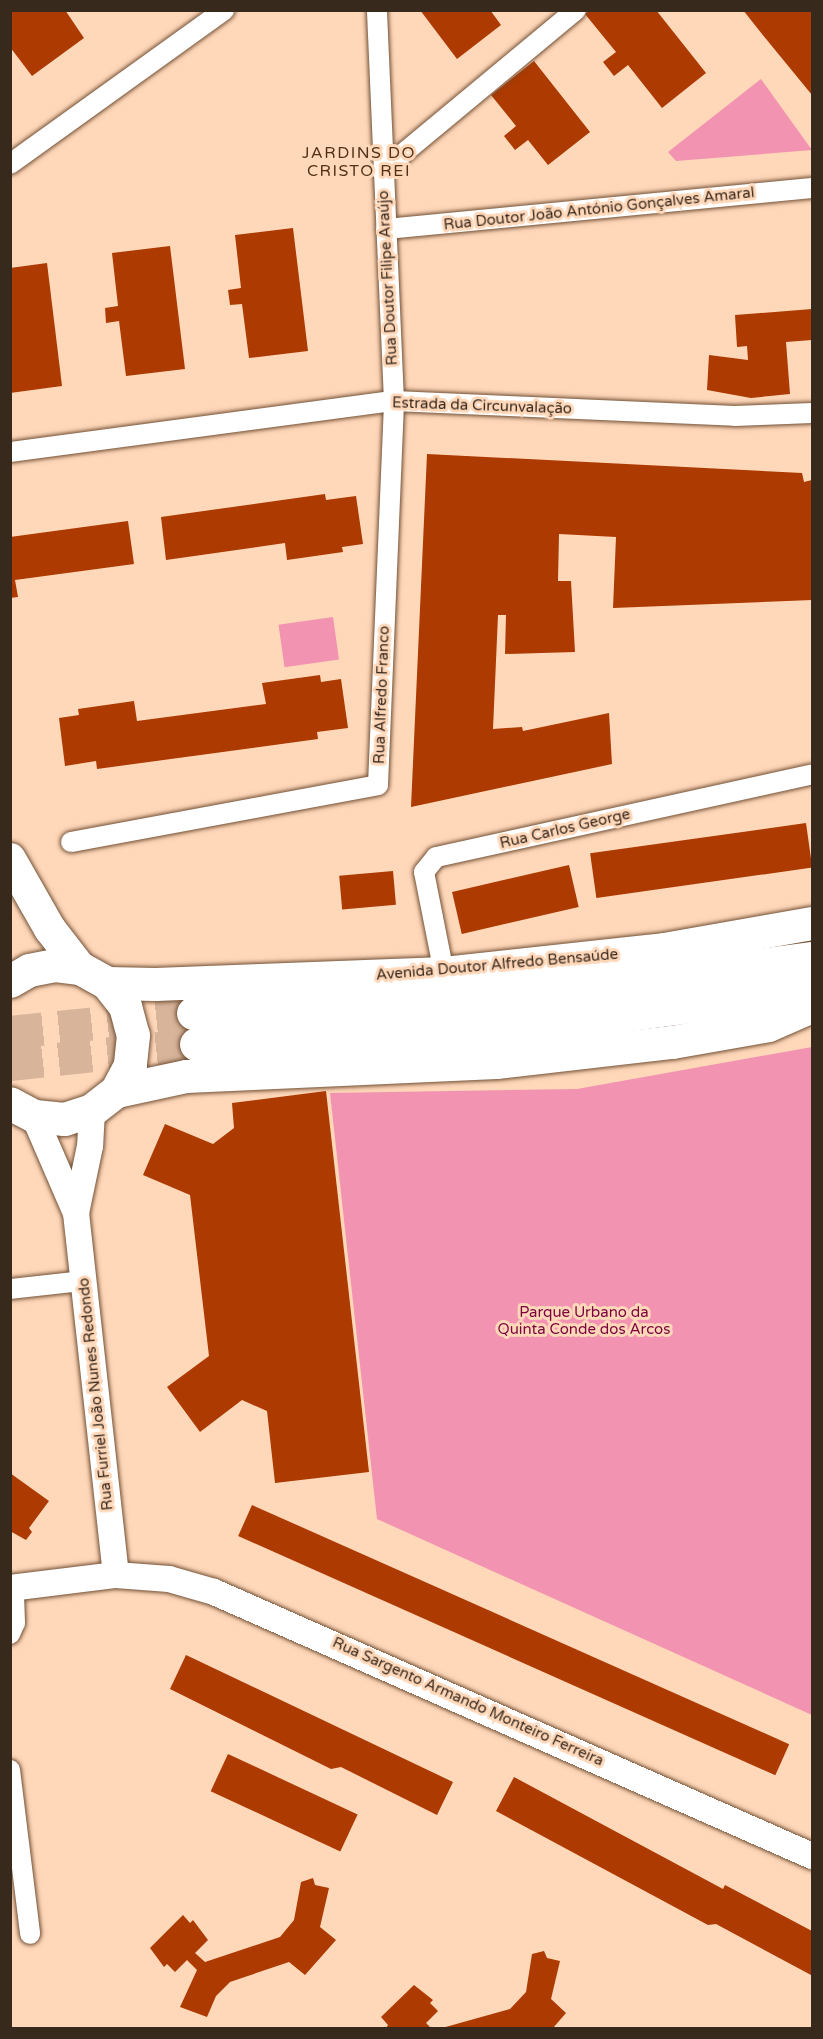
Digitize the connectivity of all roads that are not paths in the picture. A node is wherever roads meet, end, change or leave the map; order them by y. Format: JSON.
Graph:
{"nodes":[{"id":1,"x":224,"y":10,"type":"edge"},
{"id":2,"x":377,"y":10,"type":"edge"},
{"id":3,"x":576,"y":10,"type":"edge"},
{"id":4,"x":10,"y":164,"type":"edge"},
{"id":5,"x":382,"y":171,"type":"junction"},
{"id":6,"x":813,"y":188,"type":"edge"},
{"id":7,"x":386,"y":229,"type":"junction"},
{"id":8,"x":394,"y":401,"type":"junction"},
{"id":9,"x":813,"y":413,"type":"edge"},
{"id":10,"x":10,"y":452,"type":"edge"},
{"id":11,"x":813,"y":774,"type":"edge"},
{"id":12,"x":71,"y":842,"type":"dead end"},
{"id":13,"x":12,"y":862,"type":"edge"},
{"id":14,"x":10,"y":899,"type":"edge"},
{"id":15,"x":813,"y":923,"type":"edge"},
{"id":16,"x":813,"y":948,"type":"edge"},
{"id":17,"x":813,"y":958,"type":"edge"},
{"id":18,"x":766,"y":964,"type":"junction"},
{"id":19,"x":444,"y":972,"type":"junction"},
{"id":20,"x":93,"y":975,"type":"junction"},
{"id":21,"x":10,"y":981,"type":"edge"},
{"id":22,"x":813,"y":990,"type":"edge"},
{"id":23,"x":813,"y":1006,"type":"edge"},
{"id":24,"x":104,"y":1100,"type":"junction"},
{"id":25,"x":22,"y":1109,"type":"edge"},
{"id":26,"x":76,"y":1213,"type":"junction"},
{"id":27,"x":83,"y":1281,"type":"junction"},
{"id":28,"x":10,"y":1289,"type":"edge"},
{"id":29,"x":116,"y":1575,"type":"junction"},
{"id":30,"x":12,"y":1588,"type":"edge"},
{"id":31,"x":10,"y":1634,"type":"edge"},
{"id":32,"x":10,"y":1770,"type":"edge"},
{"id":33,"x":813,"y":1856,"type":"edge"},
{"id":34,"x":30,"y":1934,"type":"dead end"}],
"edges":[{"from":1,"to":4,"type":"street"},
{"from":2,"to":5,"type":"street","name":"Rua Doutor Filipe Araújo"},
{"from":3,"to":5,"type":"street"},
{"from":5,"to":7,"type":"street","name":"Rua Doutor Filipe Araújo"},
{"from":6,"to":7,"type":"street","name":"Rua Doutor João António Gonçalves Amaral"},
{"from":7,"to":8,"type":"street","name":"Rua Doutor Filipe Araújo"},
{"from":8,"to":9,"type":"street","name":"Estrada da Circunvalação"},
{"from":8,"to":10,"type":"street","name":"Estrada da Circunvalação"},
{"from":8,"to":12,"type":"street","name":"Rua Alfredo Franco"},
{"from":11,"to":19,"type":"street","name":"Rua Carlos George"},
{"from":13,"to":14,"type":"main road"},
{"from":13,"to":20,"type":"main road"},
{"from":15,"to":19,"type":"highway","name":"Avenida Doutor Alfredo Bensaúde"},
{"from":16,"to":18,"type":"highway","name":"Avenida Doutor Alfredo Bensaúde"},
{"from":17,"to":18,"type":"highway","name":"Avenida Doutor Alfredo Bensaúde"},
{"from":18,"to":22,"type":"highway","name":"Avenida Doutor Alfredo Bensaúde"},
{"from":19,"to":20,"type":"highway","name":"Avenida Doutor Alfredo Bensaúde"},
{"from":20,"to":21,"type":"highway","name":"Avenida Doutor Alfredo Bensaúde"},
{"from":20,"to":24,"type":"highway"},
{"from":23,"to":24,"type":"highway"},
{"from":24,"to":25,"type":"highway"},
{"from":24,"to":26,"type":"street","name":"Rua Furriel João Nunes Redondo"},
{"from":25,"to":26,"type":"street","name":"Rua Furriel João Nunes Redondo"},
{"from":26,"to":27,"type":"street","name":"Rua Furriel João Nunes Redondo"},
{"from":27,"to":28,"type":"street"},
{"from":27,"to":29,"type":"street","name":"Rua Furriel João Nunes Redondo"},
{"from":29,"to":30,"type":"street","name":"Rua Sargento Armando Monteiro Ferreira"},
{"from":29,"to":33,"type":"street","name":"Rua Sargento Armando Monteiro Ferreira"},
{"from":30,"to":31,"type":"street"},
{"from":32,"to":34,"type":"street"}]}
